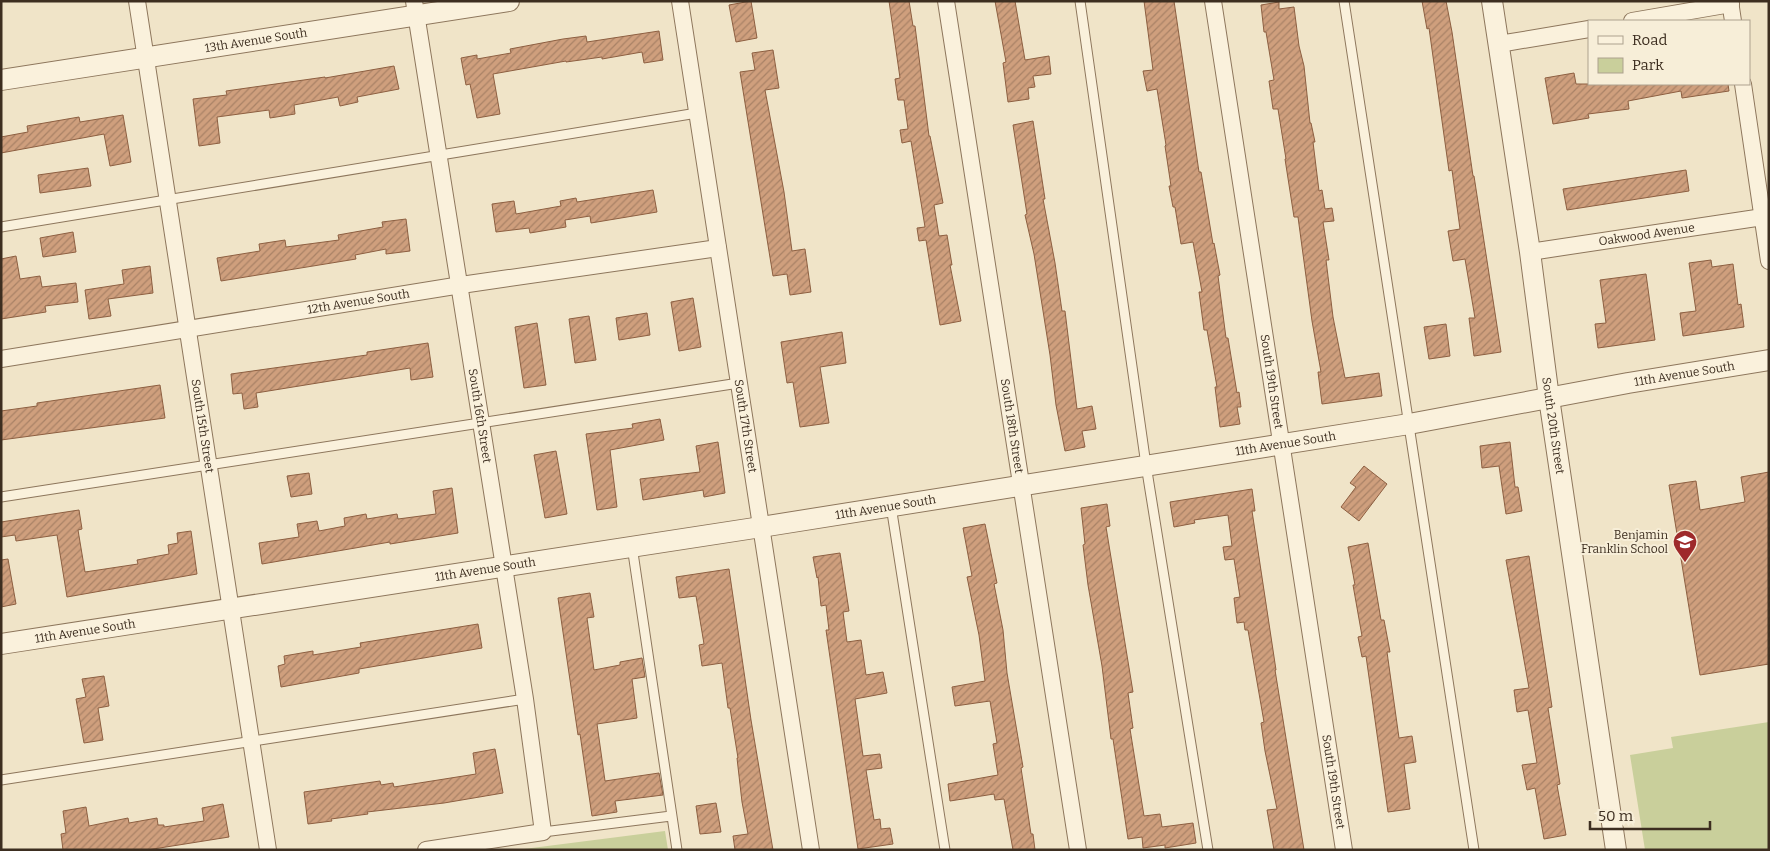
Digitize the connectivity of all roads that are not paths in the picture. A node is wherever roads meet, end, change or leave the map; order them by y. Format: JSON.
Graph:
{"nodes":[{"id":1,"x":138,"y":1,"type":"edge"},
{"id":2,"x":509,"y":1,"type":"edge"},
{"id":3,"x":680,"y":1,"type":"edge"},
{"id":4,"x":946,"y":1,"type":"edge"},
{"id":5,"x":1080,"y":1,"type":"edge"},
{"id":6,"x":1214,"y":1,"type":"edge"},
{"id":7,"x":1344,"y":1,"type":"edge"},
{"id":8,"x":1492,"y":1,"type":"edge"},
{"id":9,"x":1731,"y":3,"type":"edge"},
{"id":10,"x":415,"y":8,"type":"edge"},
{"id":11,"x":1638,"y":20,"type":"edge"},
{"id":12,"x":1734,"y":20,"type":"edge"},
{"id":13,"x":1588,"y":28,"type":"edge"},
{"id":14,"x":1499,"y":44,"type":"junction"},
{"id":15,"x":146,"y":57,"type":"junction"},
{"id":16,"x":1,"y":80,"type":"edge"},
{"id":17,"x":1743,"y":85,"type":"edge"},
{"id":18,"x":697,"y":113,"type":"junction"},
{"id":19,"x":439,"y":155,"type":"junction"},
{"id":20,"x":168,"y":198,"type":"junction"},
{"id":21,"x":1763,"y":217,"type":"junction"},
{"id":22,"x":1,"y":227,"type":"edge"},
{"id":23,"x":718,"y":248,"type":"junction"},
{"id":24,"x":1530,"y":252,"type":"junction"},
{"id":25,"x":1769,"y":261,"type":"edge"},
{"id":26,"x":461,"y":285,"type":"junction"},
{"id":27,"x":187,"y":330,"type":"junction"},
{"id":28,"x":1,"y":359,"type":"edge"},
{"id":29,"x":1769,"y":360,"type":"edge"},
{"id":30,"x":739,"y":383,"type":"junction"},
{"id":31,"x":1549,"y":398,"type":"junction"},
{"id":32,"x":482,"y":422,"type":"junction"},
{"id":33,"x":1409,"y":424,"type":"junction"},
{"id":34,"x":1281,"y":444,"type":"junction"},
{"id":35,"x":1146,"y":465,"type":"junction"},
{"id":36,"x":208,"y":466,"type":"junction"},
{"id":37,"x":1022,"y":485,"type":"junction"},
{"id":38,"x":1,"y":497,"type":"edge"},
{"id":39,"x":891,"y":506,"type":"junction"},
{"id":40,"x":761,"y":527,"type":"junction"},
{"id":41,"x":632,"y":546,"type":"junction"},
{"id":42,"x":504,"y":565,"type":"junction"},
{"id":43,"x":231,"y":607,"type":"junction"},
{"id":44,"x":1,"y":644,"type":"edge"},
{"id":45,"x":525,"y":699,"type":"junction"},
{"id":46,"x":251,"y":741,"type":"junction"},
{"id":47,"x":1,"y":780,"type":"edge"},
{"id":48,"x":671,"y":816,"type":"junction"},
{"id":49,"x":543,"y":832,"type":"junction"},
{"id":50,"x":268,"y":850,"type":"edge"},
{"id":51,"x":426,"y":850,"type":"edge"},
{"id":52,"x":677,"y":850,"type":"edge"},
{"id":53,"x":811,"y":850,"type":"edge"},
{"id":54,"x":946,"y":850,"type":"edge"},
{"id":55,"x":1078,"y":850,"type":"edge"},
{"id":56,"x":1208,"y":850,"type":"edge"},
{"id":57,"x":1344,"y":850,"type":"edge"},
{"id":58,"x":1474,"y":850,"type":"edge"},
{"id":59,"x":1616,"y":850,"type":"edge"}],
"edges":[{"from":1,"to":15,"type":"street","name":"South 15th Street"},
{"from":2,"to":10,"type":"street","name":"13th Avenue South"},
{"from":3,"to":18,"type":"street","name":"South 17th Street"},
{"from":4,"to":37,"type":"street","name":"South 18th Street"},
{"from":5,"to":35,"type":"lane"},
{"from":6,"to":34,"type":"street","name":"South 19th Street"},
{"from":7,"to":33,"type":"lane"},
{"from":8,"to":14,"type":"street","name":"South 20th Street"},
{"from":9,"to":11,"type":"street"},
{"from":9,"to":12,"type":"street"},
{"from":10,"to":15,"type":"street","name":"13th Avenue South"},
{"from":10,"to":19,"type":"street","name":"South 16th Street"},
{"from":13,"to":14,"type":"street"},
{"from":14,"to":24,"type":"street","name":"South 20th Street"},
{"from":15,"to":16,"type":"street","name":"13th Avenue South"},
{"from":15,"to":20,"type":"street","name":"South 15th Street"},
{"from":17,"to":21,"type":"street"},
{"from":18,"to":19,"type":"lane"},
{"from":18,"to":23,"type":"street","name":"South 17th Street"},
{"from":19,"to":20,"type":"lane"},
{"from":19,"to":26,"type":"street","name":"South 16th Street"},
{"from":20,"to":22,"type":"lane"},
{"from":20,"to":27,"type":"street","name":"South 15th Street"},
{"from":21,"to":24,"type":"street","name":"Oakwood Avenue"},
{"from":21,"to":25,"type":"street"},
{"from":23,"to":26,"type":"street","name":"12th Avenue South"},
{"from":23,"to":30,"type":"street","name":"South 17th Street"},
{"from":24,"to":31,"type":"street","name":"South 20th Street"},
{"from":26,"to":27,"type":"street","name":"12th Avenue South"},
{"from":26,"to":32,"type":"street","name":"South 16th Street"},
{"from":27,"to":28,"type":"street","name":"12th Avenue South"},
{"from":27,"to":36,"type":"street","name":"South 15th Street"},
{"from":29,"to":31,"type":"street","name":"11th Avenue South"},
{"from":30,"to":32,"type":"lane"},
{"from":30,"to":40,"type":"street","name":"South 17th Street"},
{"from":31,"to":33,"type":"street","name":"11th Avenue South"},
{"from":31,"to":59,"type":"street","name":"South 20th Street"},
{"from":32,"to":36,"type":"lane"},
{"from":32,"to":42,"type":"street","name":"South 16th Street"},
{"from":33,"to":34,"type":"street","name":"11th Avenue South"},
{"from":33,"to":58,"type":"lane"},
{"from":34,"to":35,"type":"street","name":"11th Avenue South"},
{"from":34,"to":57,"type":"street","name":"South 19th Street"},
{"from":35,"to":37,"type":"street","name":"11th Avenue South"},
{"from":35,"to":56,"type":"lane"},
{"from":36,"to":38,"type":"lane"},
{"from":36,"to":43,"type":"street","name":"South 15th Street"},
{"from":37,"to":39,"type":"street","name":"11th Avenue South"},
{"from":37,"to":55,"type":"street","name":"South 18th Street"},
{"from":39,"to":40,"type":"street","name":"11th Avenue South"},
{"from":39,"to":54,"type":"lane"},
{"from":40,"to":41,"type":"street","name":"11th Avenue South"},
{"from":40,"to":53,"type":"street","name":"South 17th Street"},
{"from":41,"to":42,"type":"street","name":"11th Avenue South"},
{"from":41,"to":48,"type":"lane"},
{"from":42,"to":43,"type":"street","name":"11th Avenue South"},
{"from":42,"to":45,"type":"street","name":"South 16th Street"},
{"from":43,"to":44,"type":"street","name":"11th Avenue South"},
{"from":43,"to":46,"type":"street","name":"South 15th Street"},
{"from":45,"to":46,"type":"lane"},
{"from":45,"to":49,"type":"street","name":"South 16th Street"},
{"from":46,"to":47,"type":"lane"},
{"from":46,"to":50,"type":"street","name":"South 15th Street"},
{"from":48,"to":49,"type":"lane"},
{"from":48,"to":52,"type":"lane"},
{"from":49,"to":51,"type":"street"}]}
